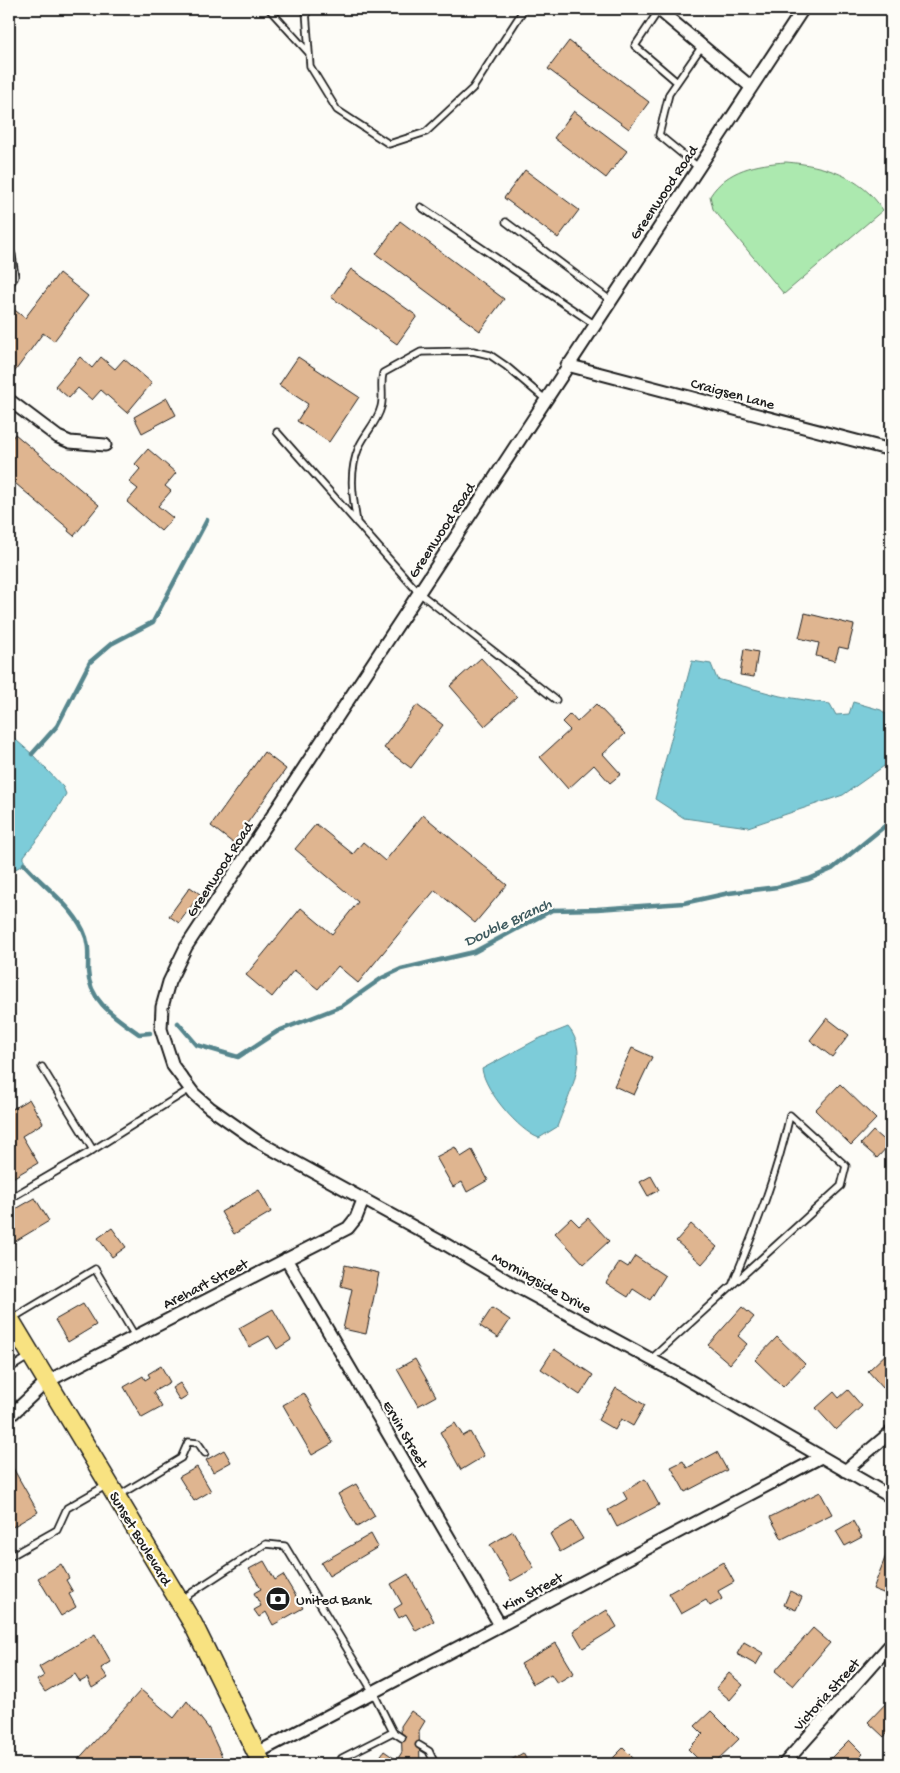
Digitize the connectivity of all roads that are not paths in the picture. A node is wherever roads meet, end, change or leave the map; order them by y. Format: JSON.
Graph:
{"nodes":[{"id":1,"x":269,"y":9,"type":"edge"},
{"id":2,"x":308,"y":9,"type":"edge"},
{"id":3,"x":524,"y":9,"type":"edge"},
{"id":4,"x":659,"y":9,"type":"edge"},
{"id":5,"x":803,"y":9,"type":"edge"},
{"id":6,"x":702,"y":46,"type":"junction"},
{"id":7,"x":309,"y":53,"type":"junction"},
{"id":8,"x":677,"y":82,"type":"junction"},
{"id":9,"x":751,"y":87,"type":"junction"},
{"id":10,"x":698,"y":167,"type":"junction"},
{"id":11,"x":421,"y":207,"type":"dead end"},
{"id":12,"x":506,"y":222,"type":"dead end"},
{"id":13,"x":9,"y":256,"type":"edge"},
{"id":14,"x":9,"y":280,"type":"edge"},
{"id":15,"x":610,"y":300,"type":"junction"},
{"id":16,"x":594,"y":324,"type":"junction"},
{"id":17,"x":567,"y":364,"type":"junction"},
{"id":18,"x":545,"y":399,"type":"junction"},
{"id":19,"x":9,"y":400,"type":"edge"},
{"id":20,"x":277,"y":432,"type":"dead end"},
{"id":21,"x":105,"y":444,"type":"dead end"},
{"id":22,"x":891,"y":450,"type":"edge"},
{"id":23,"x":358,"y":523,"type":"junction"},
{"id":24,"x":418,"y":592,"type":"junction"},
{"id":25,"x":556,"y":700,"type":"dead end"},
{"id":26,"x":42,"y":1067,"type":"dead end"},
{"id":27,"x":188,"y":1086,"type":"junction"},
{"id":28,"x":93,"y":1150,"type":"junction"},
{"id":29,"x":9,"y":1199,"type":"edge"},
{"id":30,"x":363,"y":1200,"type":"junction"},
{"id":31,"x":286,"y":1259,"type":"junction"},
{"id":32,"x":734,"y":1283,"type":"junction"},
{"id":33,"x":9,"y":1319,"type":"edge"},
{"id":34,"x":135,"y":1336,"type":"junction"},
{"id":35,"x":31,"y":1356,"type":"junction"},
{"id":36,"x":651,"y":1359,"type":"junction"},
{"id":37,"x":9,"y":1369,"type":"edge"},
{"id":38,"x":46,"y":1382,"type":"junction"},
{"id":39,"x":9,"y":1417,"type":"edge"},
{"id":40,"x":891,"y":1432,"type":"edge"},
{"id":41,"x":205,"y":1453,"type":"dead end"},
{"id":42,"x":821,"y":1457,"type":"junction"},
{"id":43,"x":844,"y":1471,"type":"junction"},
{"id":44,"x":112,"y":1491,"type":"junction"},
{"id":45,"x":891,"y":1497,"type":"edge"},
{"id":46,"x":9,"y":1557,"type":"edge"},
{"id":47,"x":179,"y":1601,"type":"junction"},
{"id":48,"x":500,"y":1625,"type":"junction"},
{"id":49,"x":891,"y":1644,"type":"edge"},
{"id":50,"x":373,"y":1692,"type":"junction"},
{"id":51,"x":393,"y":1732,"type":"junction"},
{"id":52,"x":402,"y":1738,"type":"dead end"},
{"id":53,"x":419,"y":1745,"type":"dead end"},
{"id":54,"x":259,"y":1759,"type":"edge"},
{"id":55,"x":337,"y":1764,"type":"edge"},
{"id":56,"x":436,"y":1764,"type":"edge"},
{"id":57,"x":784,"y":1764,"type":"edge"}],
"edges":[{"from":1,"to":7,"type":"lane"},
{"from":2,"to":7,"type":"lane"},
{"from":3,"to":7,"type":"lane"},
{"from":4,"to":6,"type":"street"},
{"from":4,"to":8,"type":"lane"},
{"from":5,"to":9,"type":"street","name":"Greenwood Road"},
{"from":6,"to":8,"type":"lane"},
{"from":6,"to":9,"type":"street"},
{"from":8,"to":10,"type":"lane"},
{"from":9,"to":10,"type":"street","name":"Greenwood Road"},
{"from":10,"to":15,"type":"street","name":"Greenwood Road"},
{"from":11,"to":16,"type":"lane"},
{"from":12,"to":15,"type":"lane"},
{"from":13,"to":14,"type":"street"},
{"from":15,"to":16,"type":"street","name":"Greenwood Road"},
{"from":16,"to":17,"type":"street","name":"Greenwood Road"},
{"from":17,"to":18,"type":"street","name":"Greenwood Road"},
{"from":17,"to":22,"type":"street","name":"Craigsen Lane"},
{"from":18,"to":23,"type":"lane"},
{"from":18,"to":24,"type":"street","name":"Greenwood Road"},
{"from":19,"to":21,"type":"street"},
{"from":20,"to":23,"type":"lane"},
{"from":23,"to":24,"type":"lane"},
{"from":24,"to":25,"type":"lane"},
{"from":24,"to":27,"type":"street","name":"Greenwood Road"},
{"from":26,"to":28,"type":"lane"},
{"from":27,"to":28,"type":"lane"},
{"from":27,"to":30,"type":"street","name":"Morningside Drive"},
{"from":28,"to":29,"type":"lane"},
{"from":30,"to":31,"type":"street","name":"Arehart Street"},
{"from":30,"to":36,"type":"street","name":"Morningside Drive"},
{"from":31,"to":34,"type":"street","name":"Arehart Street"},
{"from":31,"to":48,"type":"street","name":"Ervin Street"},
{"from":32,"to":32,"type":"lane"},
{"from":32,"to":36,"type":"lane"},
{"from":33,"to":34,"type":"lane"},
{"from":33,"to":35,"type":"main road","name":"Sunset Boulevard"},
{"from":34,"to":38,"type":"street","name":"Arehart Street"},
{"from":35,"to":37,"type":"lane"},
{"from":35,"to":38,"type":"main road","name":"Sunset Boulevard"},
{"from":36,"to":42,"type":"street","name":"Morningside Drive"},
{"from":38,"to":39,"type":"street","name":"Arehart Street"},
{"from":38,"to":44,"type":"main road","name":"Sunset Boulevard"},
{"from":40,"to":43,"type":"street"},
{"from":41,"to":44,"type":"lane"},
{"from":42,"to":43,"type":"street","name":"Morningside Drive"},
{"from":42,"to":48,"type":"street","name":"Kim Street"},
{"from":43,"to":45,"type":"street","name":"Morningside Drive"},
{"from":44,"to":46,"type":"lane"},
{"from":44,"to":47,"type":"main road","name":"Sunset Boulevard"},
{"from":47,"to":50,"type":"lane"},
{"from":47,"to":54,"type":"main road","name":"Sunset Boulevard"},
{"from":48,"to":50,"type":"street","name":"Kim Street"},
{"from":49,"to":57,"type":"street","name":"Victoria Street"},
{"from":50,"to":51,"type":"lane"},
{"from":50,"to":54,"type":"street","name":"Kim Street"},
{"from":51,"to":52,"type":"lane"},
{"from":51,"to":55,"type":"lane"},
{"from":53,"to":56,"type":"lane"}]}
